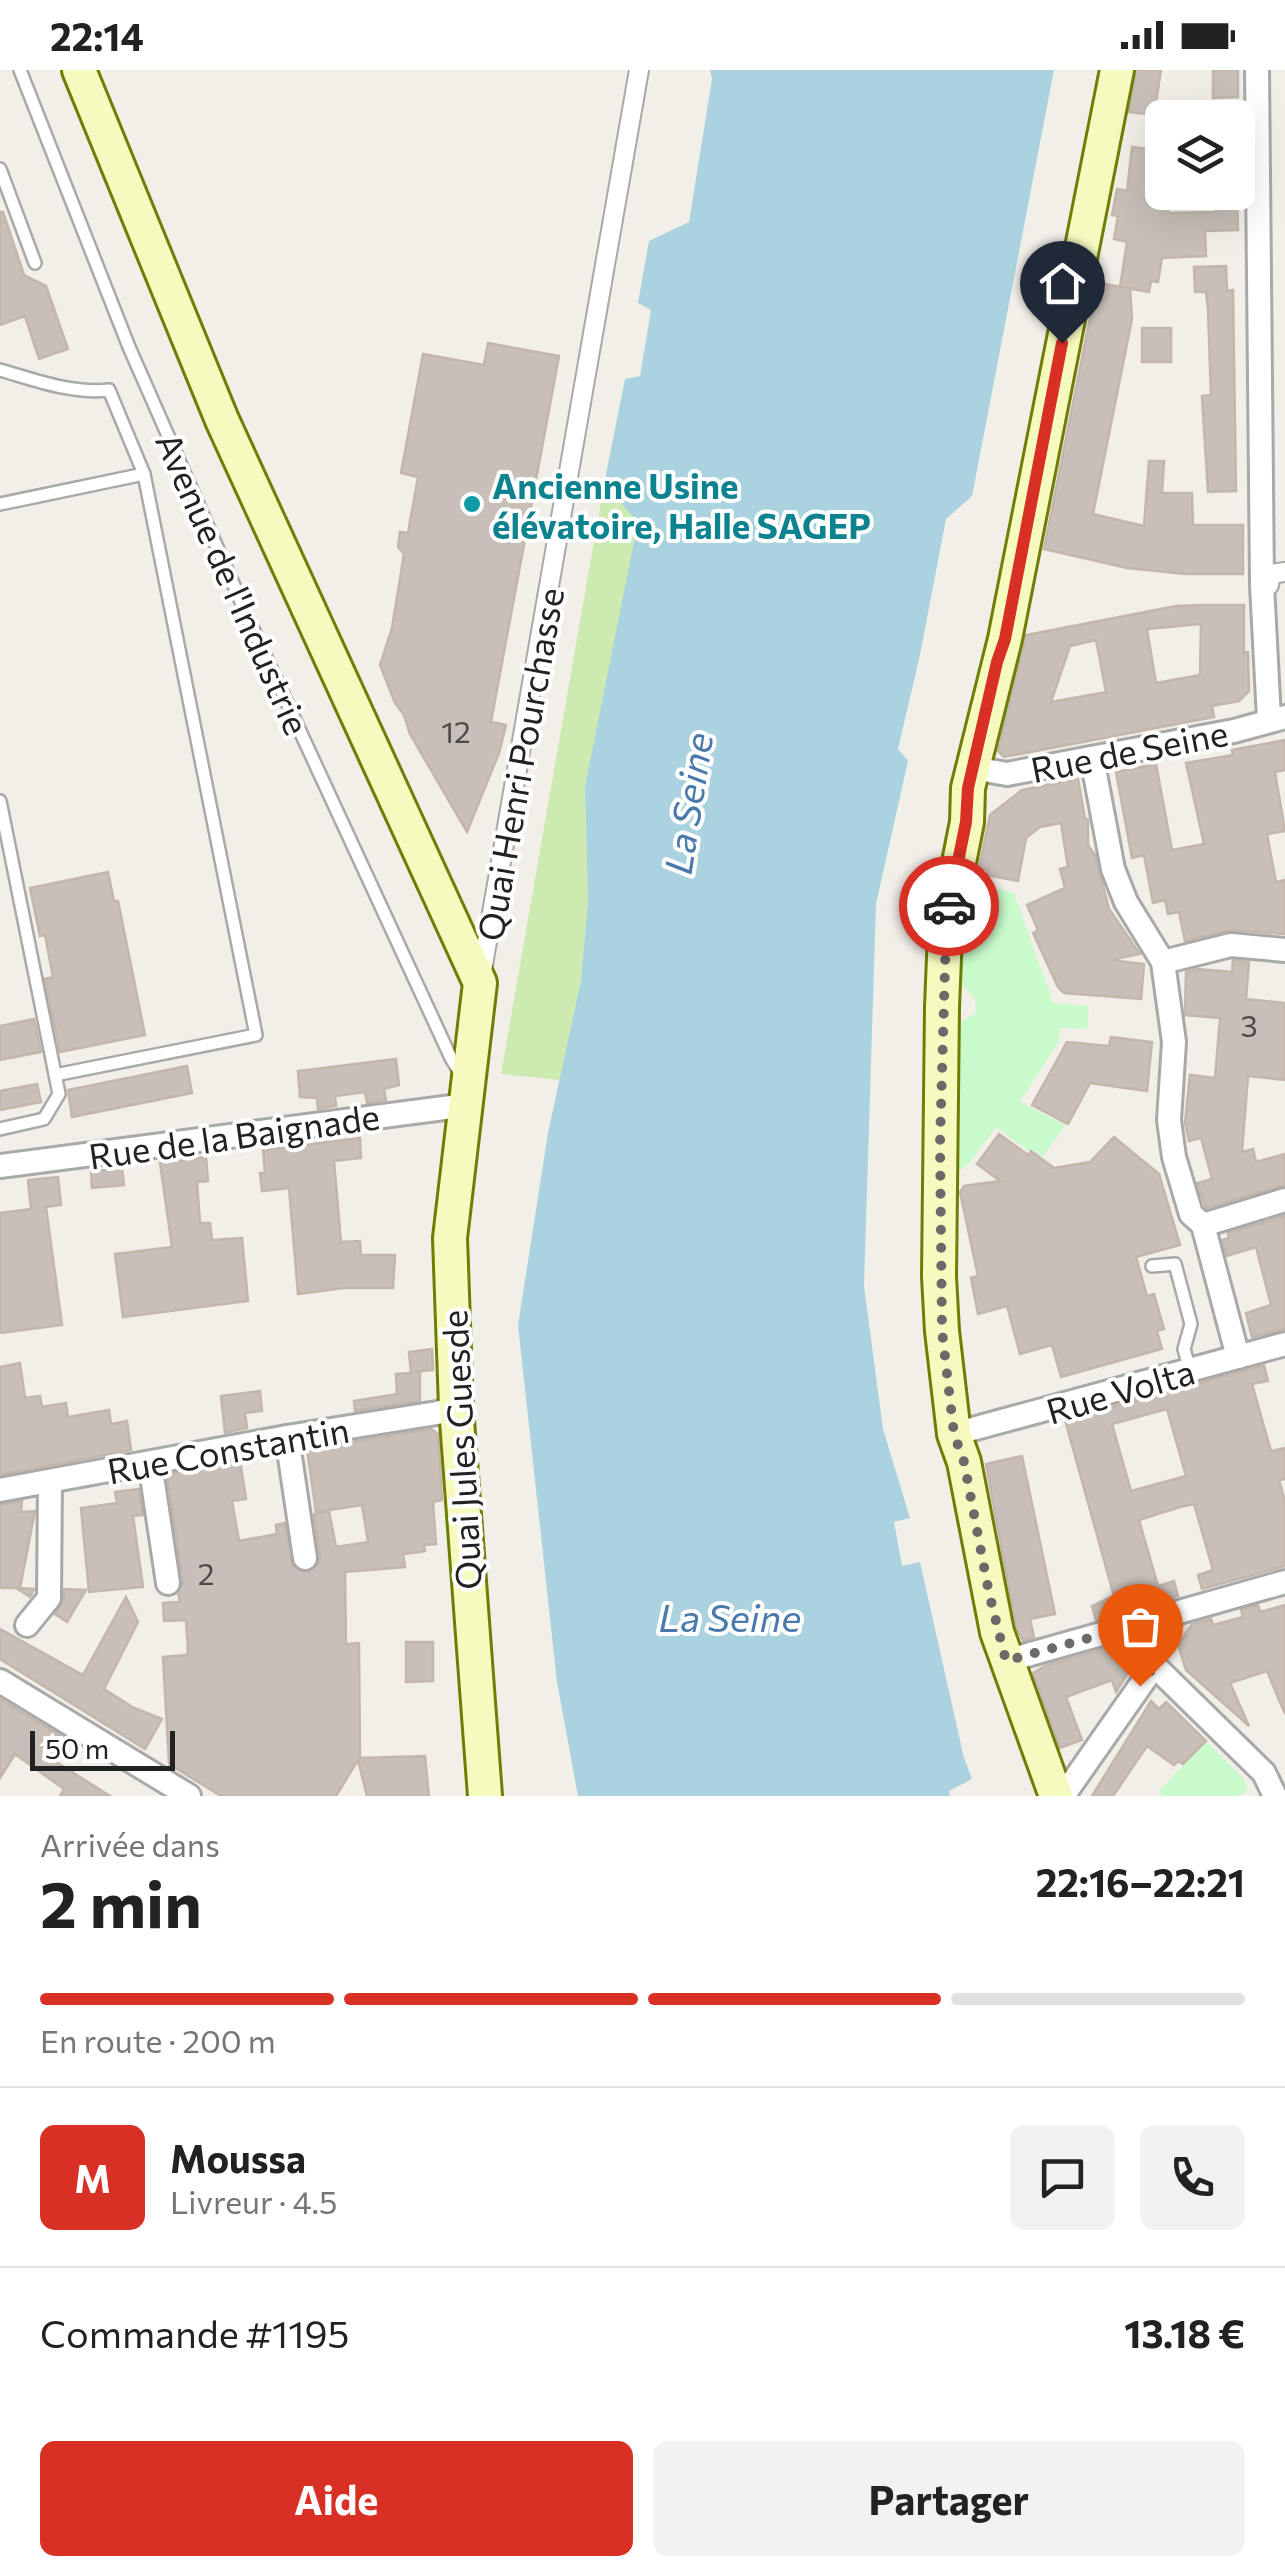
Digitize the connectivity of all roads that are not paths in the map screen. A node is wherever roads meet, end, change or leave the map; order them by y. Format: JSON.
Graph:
{"nodes":[{"id":1,"x":20,"y":70,"type":"edge"},
{"id":2,"x":80,"y":70,"type":"edge"},
{"id":3,"x":639,"y":70,"type":"edge"},
{"id":4,"x":1103,"y":70,"type":"edge"},
{"id":5,"x":1118,"y":70,"type":"edge"},
{"id":6,"x":1257,"y":70,"type":"edge"},
{"id":7,"x":0,"y":169,"type":"edge"},
{"id":8,"x":35,"y":262,"type":"dead end"},
{"id":9,"x":0,"y":370,"type":"edge"},
{"id":10,"x":144,"y":474,"type":"junction"},
{"id":11,"x":0,"y":504,"type":"edge"},
{"id":12,"x":1285,"y":572,"type":"edge"},
{"id":13,"x":1269,"y":585,"type":"dead end"},
{"id":14,"x":997,"y":662,"type":"junction"},
{"id":15,"x":1277,"y":718,"type":"edge"},
{"id":16,"x":1092,"y":758,"type":"junction"},
{"id":17,"x":971,"y":778,"type":"junction"},
{"id":18,"x":0,"y":801,"type":"edge"},
{"id":19,"x":1285,"y":950,"type":"edge"},
{"id":20,"x":1163,"y":962,"type":"junction"},
{"id":21,"x":480,"y":983,"type":"junction"},
{"id":22,"x":55,"y":1074,"type":"junction"},
{"id":23,"x":468,"y":1095,"type":"junction"},
{"id":24,"x":0,"y":1129,"type":"edge"},
{"id":25,"x":0,"y":1166,"type":"edge"},
{"id":26,"x":1285,"y":1200,"type":"edge"},
{"id":27,"x":1203,"y":1225,"type":"junction"},
{"id":28,"x":1152,"y":1266,"type":"dead end"},
{"id":29,"x":1285,"y":1344,"type":"edge"},
{"id":30,"x":1238,"y":1357,"type":"junction"},
{"id":31,"x":1190,"y":1370,"type":"junction"},
{"id":32,"x":456,"y":1406,"type":"junction"},
{"id":33,"x":954,"y":1434,"type":"junction"},
{"id":34,"x":286,"y":1436,"type":"junction"},
{"id":35,"x":150,"y":1464,"type":"junction"},
{"id":36,"x":50,"y":1481,"type":"junction"},
{"id":37,"x":0,"y":1490,"type":"edge"},
{"id":38,"x":306,"y":1558,"type":"dead end"},
{"id":39,"x":1285,"y":1582,"type":"edge"},
{"id":40,"x":168,"y":1583,"type":"dead end"},
{"id":41,"x":27,"y":1625,"type":"dead end"},
{"id":42,"x":1118,"y":1630,"type":"junction"},
{"id":43,"x":1006,"y":1661,"type":"junction"},
{"id":44,"x":1154,"y":1666,"type":"junction"},
{"id":45,"x":0,"y":1682,"type":"edge"},
{"id":46,"x":189,"y":1796,"type":"edge"},
{"id":47,"x":485,"y":1796,"type":"edge"},
{"id":48,"x":1038,"y":1796,"type":"edge"},
{"id":49,"x":1056,"y":1796,"type":"edge"},
{"id":50,"x":1064,"y":1796,"type":"edge"},
{"id":51,"x":1275,"y":1796,"type":"edge"}],
"edges":[{"from":1,"to":23,"type":"lane","name":"Avenue de l'Industrie"},
{"from":2,"to":21,"type":"main road","name":"Avenue de l'Industrie"},
{"from":3,"to":21,"type":"street","name":"Quai Henri Pourchasse"},
{"from":4,"to":14,"type":"main road"},
{"from":5,"to":14,"type":"main road"},
{"from":6,"to":15,"type":"street"},
{"from":7,"to":8,"type":"lane"},
{"from":9,"to":10,"type":"lane"},
{"from":10,"to":11,"type":"lane"},
{"from":10,"to":22,"type":"lane"},
{"from":12,"to":13,"type":"street"},
{"from":14,"to":17,"type":"main road"},
{"from":15,"to":16,"type":"street","name":"Rue de Seine"},
{"from":16,"to":17,"type":"street","name":"Rue de Seine"},
{"from":16,"to":20,"type":"street"},
{"from":17,"to":33,"type":"main road"},
{"from":18,"to":22,"type":"lane"},
{"from":19,"to":20,"type":"street"},
{"from":20,"to":27,"type":"street"},
{"from":21,"to":23,"type":"main road","name":"Quai Henri Pourchasse"},
{"from":22,"to":24,"type":"lane"},
{"from":23,"to":25,"type":"street","name":"Rue de la Baignade"},
{"from":23,"to":32,"type":"main road","name":"Quai Jules Guesde"},
{"from":26,"to":27,"type":"street"},
{"from":27,"to":30,"type":"street"},
{"from":28,"to":31,"type":"lane"},
{"from":29,"to":30,"type":"street","name":"Rue Volta"},
{"from":30,"to":31,"type":"street","name":"Rue Volta"},
{"from":31,"to":33,"type":"street","name":"Rue Volta"},
{"from":32,"to":34,"type":"street","name":"Rue Constantin"},
{"from":32,"to":47,"type":"main road","name":"Quai Jules Guesde"},
{"from":33,"to":43,"type":"main road"},
{"from":33,"to":48,"type":"main road"},
{"from":34,"to":35,"type":"street","name":"Rue Constantin"},
{"from":34,"to":38,"type":"street"},
{"from":35,"to":36,"type":"street","name":"Rue Constantin"},
{"from":35,"to":40,"type":"street"},
{"from":36,"to":37,"type":"street","name":"Rue Constantin"},
{"from":36,"to":41,"type":"street"},
{"from":39,"to":42,"type":"street"},
{"from":42,"to":43,"type":"street"},
{"from":42,"to":44,"type":"street"},
{"from":43,"to":49,"type":"main road"},
{"from":44,"to":50,"type":"street"},
{"from":44,"to":51,"type":"street"},
{"from":45,"to":46,"type":"street"}]}
